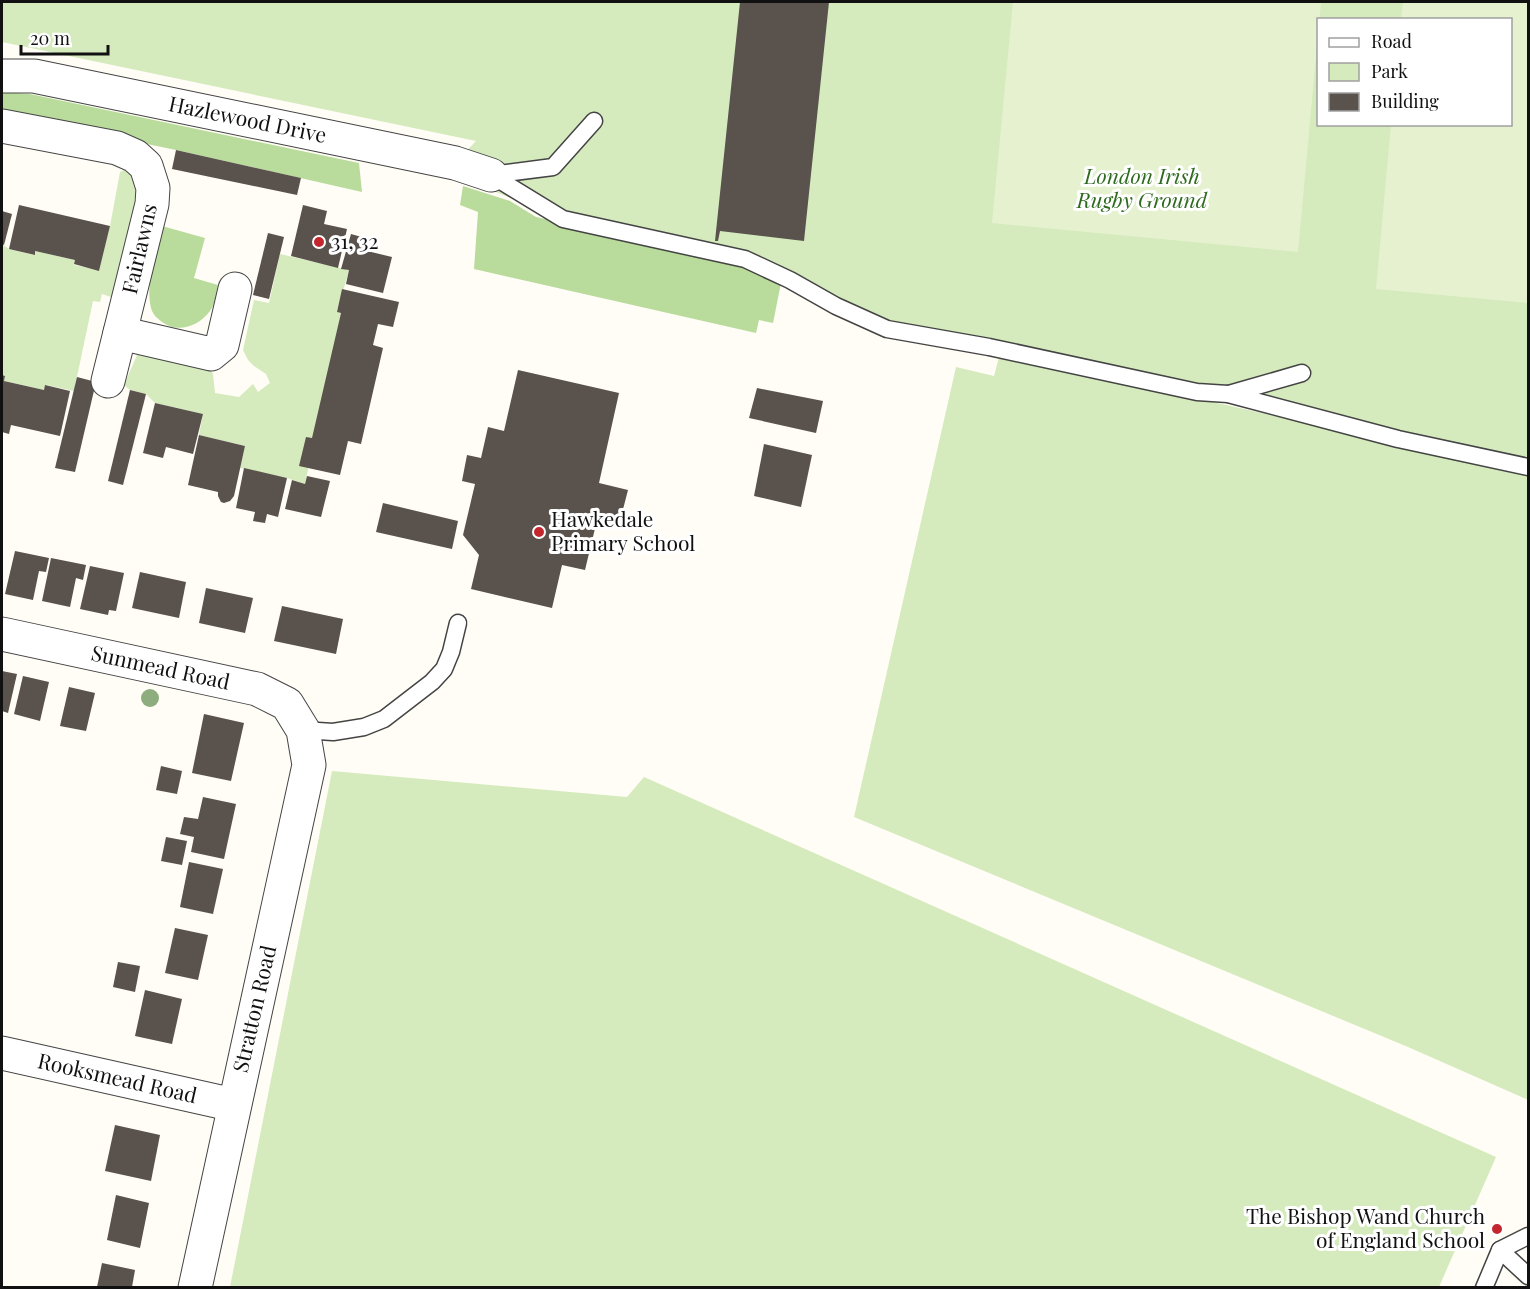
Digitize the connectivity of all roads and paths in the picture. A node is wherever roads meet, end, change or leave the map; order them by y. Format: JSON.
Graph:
{"nodes":[{"id":1,"x":2,"y":76,"type":"edge"},
{"id":2,"x":594,"y":121,"type":"dead end"},
{"id":3,"x":2,"y":126,"type":"edge"},
{"id":4,"x":491,"y":175,"type":"junction"},
{"id":5,"x":235,"y":289,"type":"dead end"},
{"id":6,"x":120,"y":333,"type":"junction"},
{"id":7,"x":1302,"y":374,"type":"dead end"},
{"id":8,"x":108,"y":381,"type":"dead end"},
{"id":9,"x":1228,"y":394,"type":"junction"},
{"id":10,"x":1528,"y":467,"type":"edge"},
{"id":11,"x":458,"y":623,"type":"dead end"},
{"id":12,"x":2,"y":634,"type":"edge"},
{"id":13,"x":303,"y":730,"type":"junction"},
{"id":14,"x":2,"y":1053,"type":"edge"},
{"id":15,"x":234,"y":1105,"type":"junction"},
{"id":16,"x":1528,"y":1236,"type":"edge"},
{"id":17,"x":1500,"y":1250,"type":"junction"},
{"id":18,"x":1528,"y":1276,"type":"edge"},
{"id":19,"x":195,"y":1287,"type":"edge"},
{"id":20,"x":1484,"y":1287,"type":"edge"}],
"edges":[{"from":1,"to":4,"type":"street","name":"Hazlewood Drive"},
{"from":2,"to":4,"type":"lane"},
{"from":3,"to":6,"type":"street","name":"Fairlawns"},
{"from":4,"to":9,"type":"lane"},
{"from":5,"to":6,"type":"street"},
{"from":6,"to":8,"type":"street","name":"Fairlawns"},
{"from":7,"to":9,"type":"lane"},
{"from":9,"to":10,"type":"lane"},
{"from":11,"to":13,"type":"lane"},
{"from":12,"to":13,"type":"street","name":"Sunmead Road"},
{"from":13,"to":15,"type":"street","name":"Stratton Road"},
{"from":14,"to":15,"type":"street","name":"Rooksmead Road"},
{"from":15,"to":19,"type":"street","name":"Stratton Road"},
{"from":16,"to":17,"type":"lane"},
{"from":17,"to":18,"type":"lane"},
{"from":17,"to":20,"type":"lane"}]}
